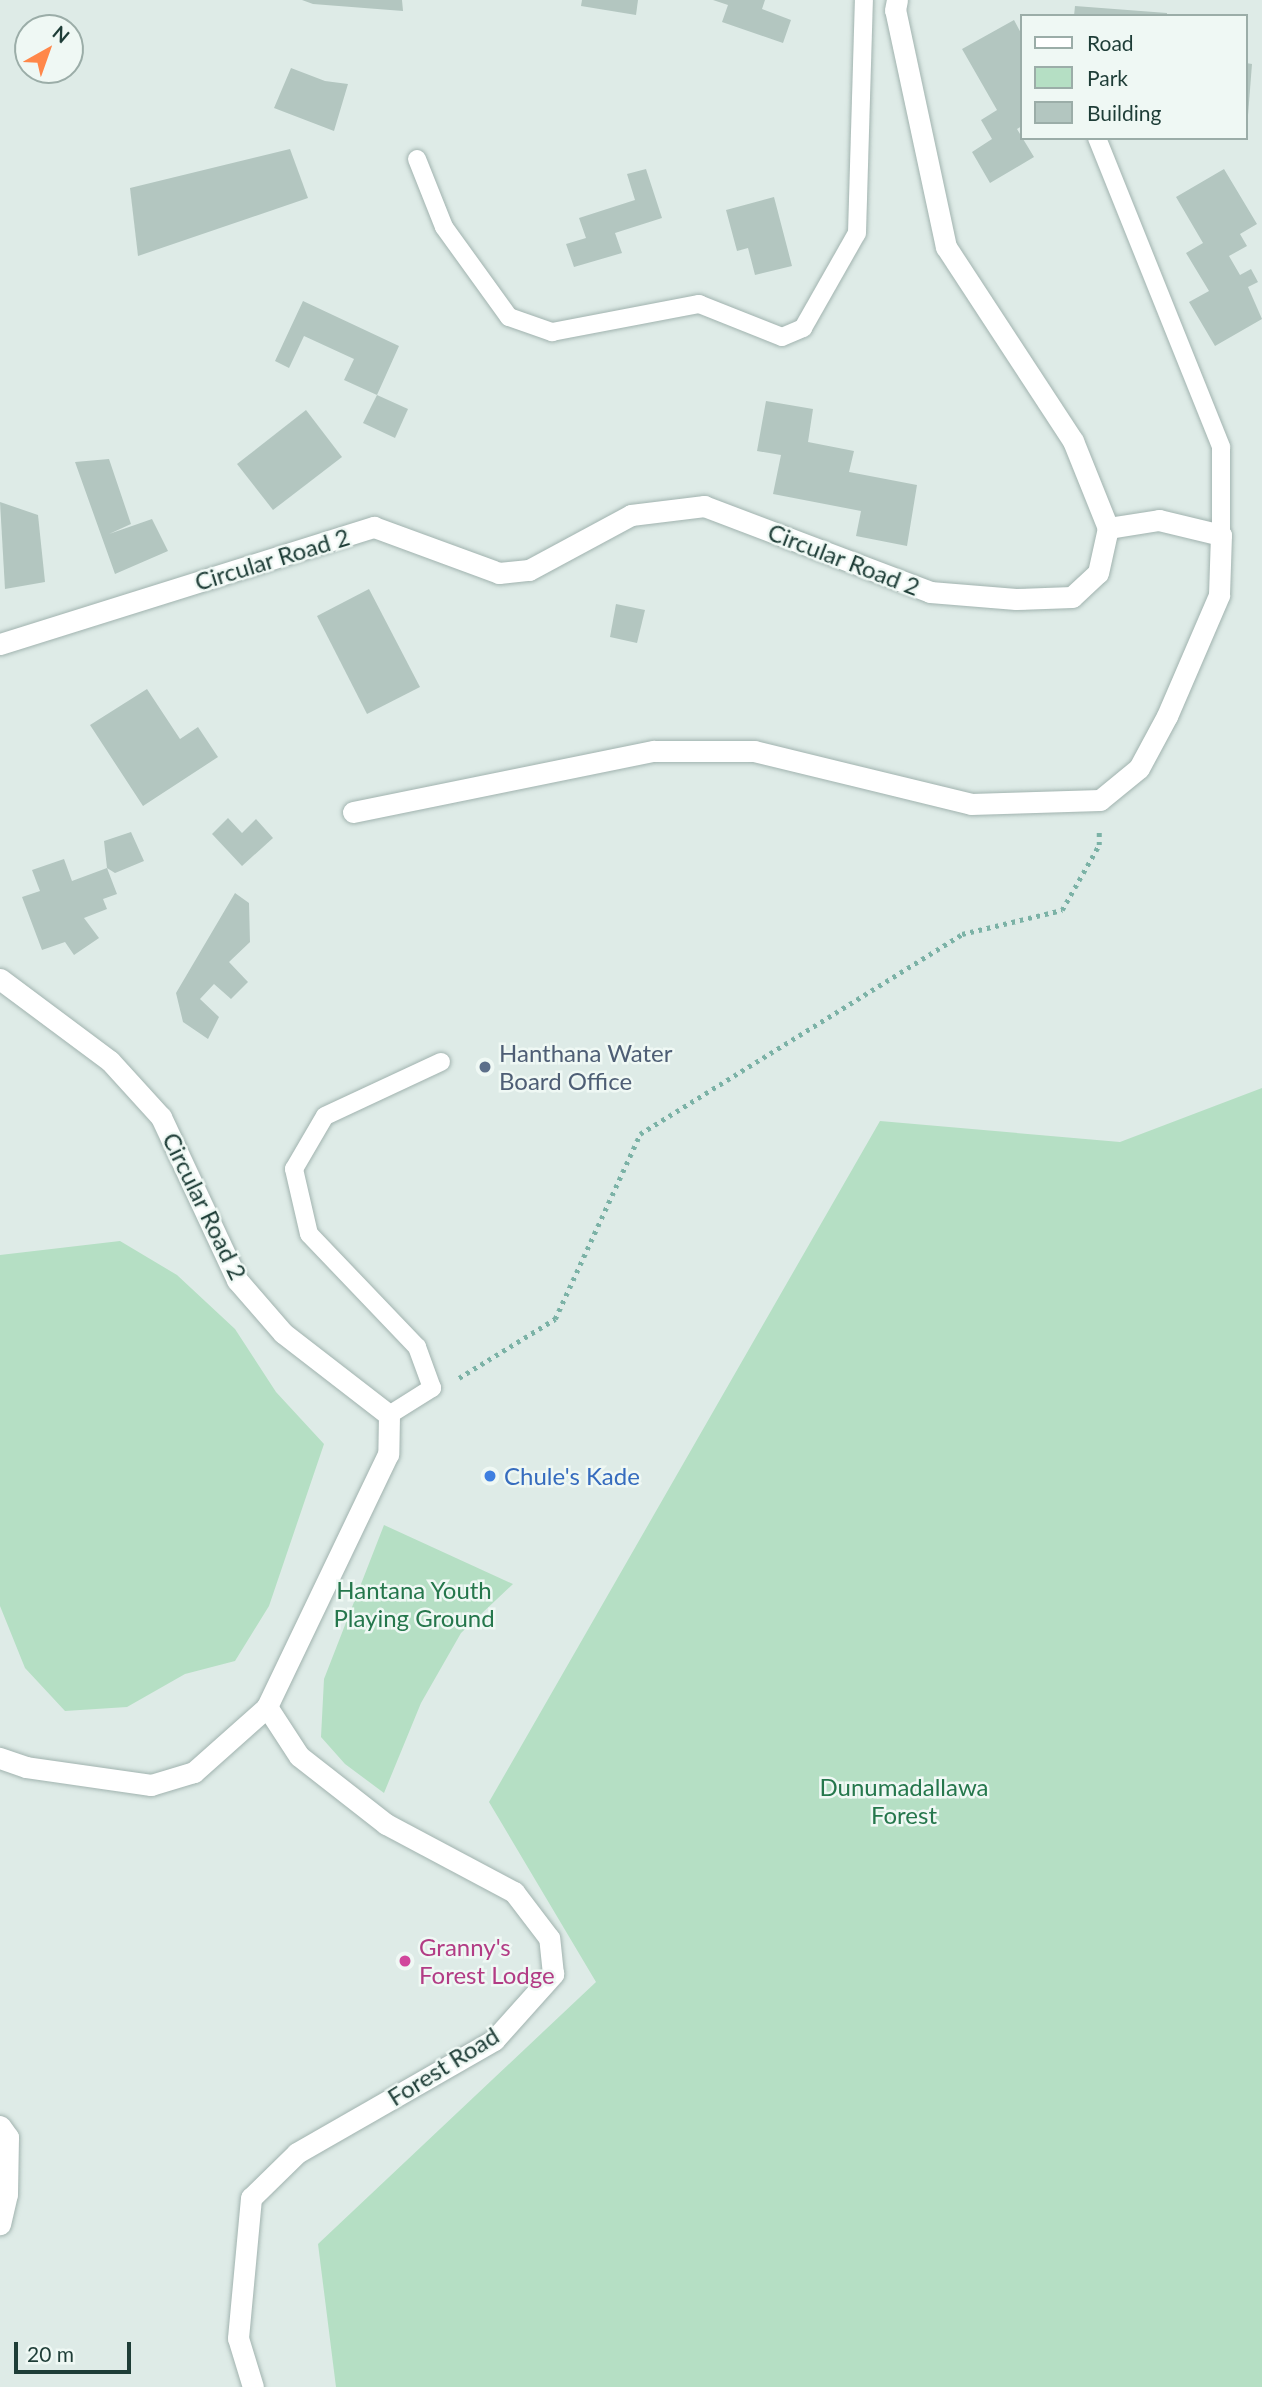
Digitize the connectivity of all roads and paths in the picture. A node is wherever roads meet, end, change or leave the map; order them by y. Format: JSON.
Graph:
{"nodes":[{"id":1,"x":864,"y":0,"type":"edge"},
{"id":2,"x":897,"y":0,"type":"edge"},
{"id":3,"x":1098,"y":140,"type":"edge"},
{"id":4,"x":417,"y":159,"type":"dead end"},
{"id":5,"x":1108,"y":528,"type":"junction"},
{"id":6,"x":1221,"y":536,"type":"junction"},
{"id":7,"x":0,"y":644,"type":"edge"},
{"id":8,"x":1100,"y":800,"type":"junction"},
{"id":9,"x":353,"y":812,"type":"dead end"},
{"id":10,"x":0,"y":979,"type":"edge"},
{"id":11,"x":441,"y":1062,"type":"dead end"},
{"id":12,"x":432,"y":1388,"type":"junction"},
{"id":13,"x":389,"y":1415,"type":"junction"},
{"id":14,"x":267,"y":1707,"type":"junction"},
{"id":15,"x":0,"y":1758,"type":"edge"},
{"id":16,"x":0,"y":2126,"type":"edge"},
{"id":17,"x":0,"y":2224,"type":"edge"},
{"id":18,"x":253,"y":2387,"type":"edge"}],
"edges":[{"from":1,"to":4,"type":"lane"},
{"from":2,"to":5,"type":"street"},
{"from":3,"to":6,"type":"lane"},
{"from":5,"to":6,"type":"street"},
{"from":5,"to":7,"type":"street","name":"Circular Road 2"},
{"from":6,"to":8,"type":"street"},
{"from":8,"to":9,"type":"street"},
{"from":8,"to":12,"type":"path"},
{"from":10,"to":13,"type":"street","name":"Circular Road 2"},
{"from":11,"to":12,"type":"lane"},
{"from":12,"to":13,"type":"lane"},
{"from":13,"to":14,"type":"street"},
{"from":14,"to":15,"type":"street"},
{"from":14,"to":18,"type":"street","name":"Forest Road"},
{"from":16,"to":17,"type":"street"}]}
